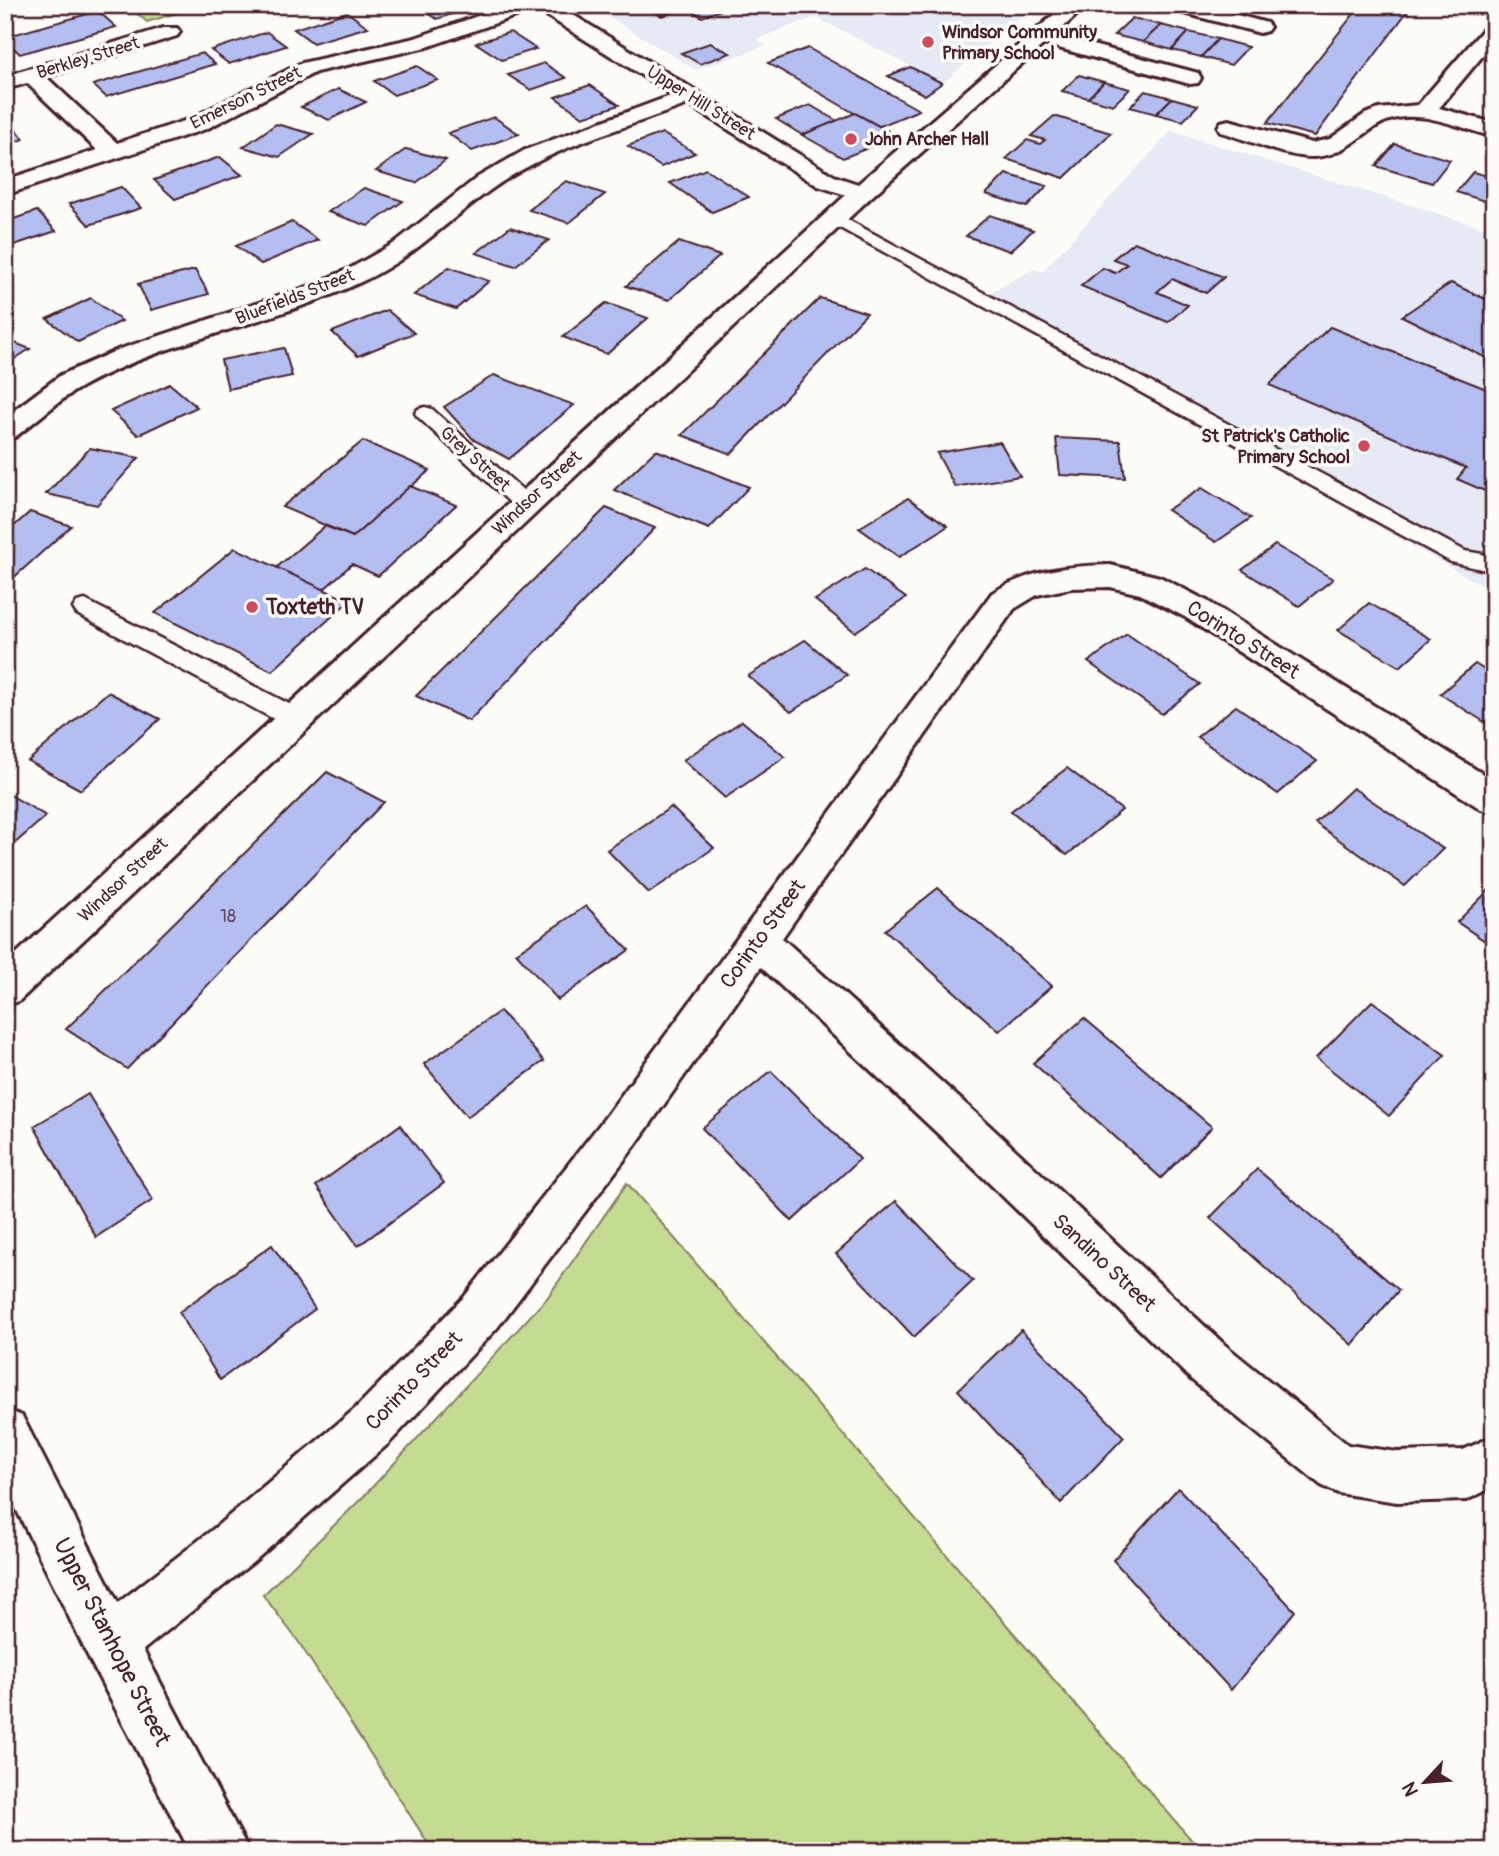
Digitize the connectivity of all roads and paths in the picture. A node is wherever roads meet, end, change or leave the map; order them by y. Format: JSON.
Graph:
{"nodes":[{"id":1,"x":529,"y":5,"type":"edge"},
{"id":2,"x":543,"y":5,"type":"edge"},
{"id":3,"x":1077,"y":5,"type":"edge"},
{"id":4,"x":1176,"y":5,"type":"edge"},
{"id":5,"x":1261,"y":27,"type":"dead end"},
{"id":6,"x":1494,"y":29,"type":"edge"},
{"id":7,"x":170,"y":32,"type":"dead end"},
{"id":8,"x":1041,"y":37,"type":"junction"},
{"id":9,"x":31,"y":75,"type":"junction"},
{"id":10,"x":1190,"y":78,"type":"dead end"},
{"id":11,"x":5,"y":83,"type":"edge"},
{"id":12,"x":690,"y":96,"type":"junction"},
{"id":13,"x":1423,"y":113,"type":"junction"},
{"id":14,"x":1229,"y":127,"type":"dead end"},
{"id":15,"x":1494,"y":130,"type":"edge"},
{"id":16,"x":113,"y":152,"type":"junction"},
{"id":17,"x":5,"y":188,"type":"edge"},
{"id":18,"x":862,"y":193,"type":"junction"},
{"id":19,"x":835,"y":218,"type":"junction"},
{"id":20,"x":425,"y":413,"type":"dead end"},
{"id":21,"x":5,"y":431,"type":"edge"},
{"id":22,"x":525,"y":504,"type":"junction"},
{"id":23,"x":1494,"y":564,"type":"edge"},
{"id":24,"x":85,"y":608,"type":"dead end"},
{"id":25,"x":296,"y":719,"type":"junction"},
{"id":26,"x":1494,"y":799,"type":"edge"},
{"id":27,"x":759,"y":941,"type":"junction"},
{"id":28,"x":5,"y":989,"type":"edge"},
{"id":29,"x":5,"y":1433,"type":"edge"},
{"id":30,"x":1494,"y":1461,"type":"edge"},
{"id":31,"x":110,"y":1643,"type":"junction"},
{"id":32,"x":221,"y":1851,"type":"edge"}],
"edges":[{"from":1,"to":16,"type":"street","name":"Emerson Street"},
{"from":2,"to":12,"type":"street","name":"Upper Hill Street"},
{"from":3,"to":8,"type":"street","name":"Windsor Street"},
{"from":4,"to":5,"type":"street"},
{"from":6,"to":13,"type":"street"},
{"from":7,"to":9,"type":"street","name":"Berkley Street"},
{"from":8,"to":10,"type":"street"},
{"from":8,"to":18,"type":"street","name":"Windsor Street"},
{"from":9,"to":11,"type":"street","name":"Berkley Street"},
{"from":9,"to":16,"type":"street"},
{"from":12,"to":18,"type":"street","name":"Upper Hill Street"},
{"from":12,"to":21,"type":"street","name":"Bluefields Street"},
{"from":13,"to":14,"type":"street"},
{"from":13,"to":15,"type":"street"},
{"from":16,"to":17,"type":"street","name":"Emerson Street"},
{"from":18,"to":19,"type":"street","name":"Windsor Street"},
{"from":19,"to":22,"type":"street","name":"Windsor Street"},
{"from":19,"to":23,"type":"lane"},
{"from":20,"to":22,"type":"lane","name":"Grey Street"},
{"from":22,"to":25,"type":"street","name":"Windsor Street"},
{"from":24,"to":25,"type":"lane"},
{"from":25,"to":28,"type":"street","name":"Windsor Street"},
{"from":26,"to":27,"type":"street","name":"Corinto Street"},
{"from":27,"to":30,"type":"street","name":"Sandino Street"},
{"from":27,"to":31,"type":"street","name":"Corinto Street"},
{"from":29,"to":31,"type":"street","name":"Upper Stanhope Street"},
{"from":31,"to":32,"type":"street","name":"Upper Stanhope Street"}]}
